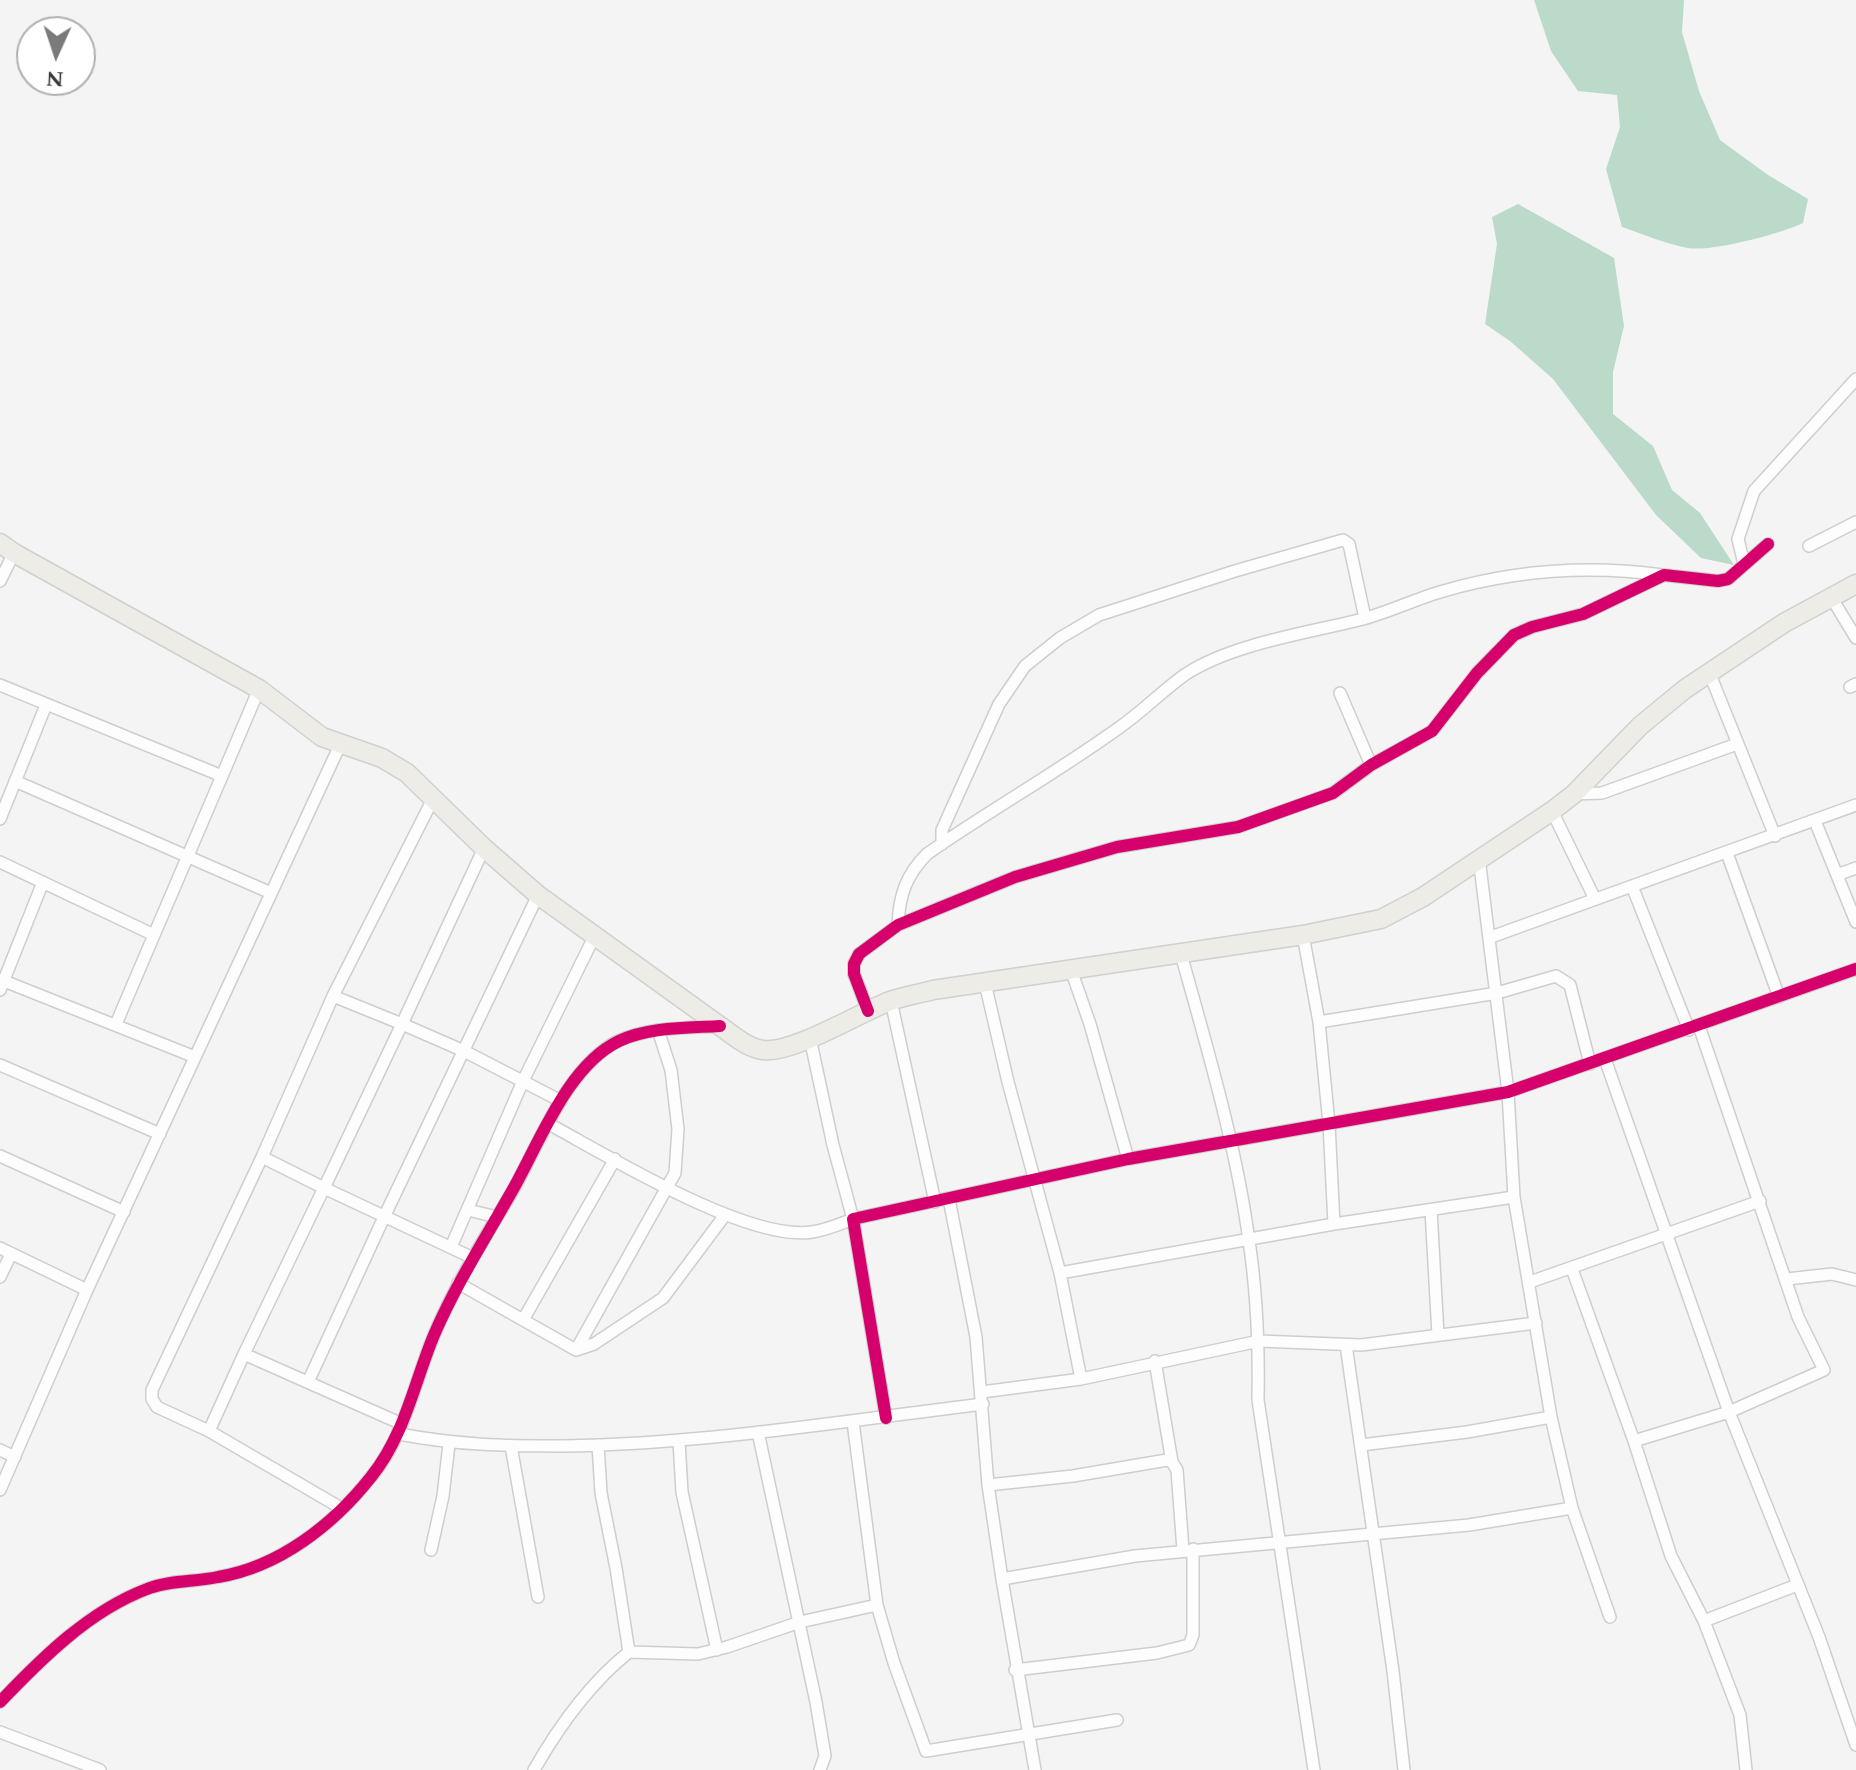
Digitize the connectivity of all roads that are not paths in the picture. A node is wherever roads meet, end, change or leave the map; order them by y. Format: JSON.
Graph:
{"nodes":[{"id":1,"x":1856,"y":379,"type":"edge"},
{"id":2,"x":1856,"y":522,"type":"edge"},
{"id":3,"x":1768,"y":544,"type":"dead end"},
{"id":4,"x":1809,"y":546,"type":"dead end"},
{"id":5,"x":7,"y":548,"type":"edge"},
{"id":6,"x":1744,"y":564,"type":"junction"},
{"id":7,"x":1664,"y":575,"type":"junction"},
{"id":8,"x":0,"y":581,"type":"edge"},
{"id":9,"x":1856,"y":584,"type":"edge"},
{"id":10,"x":1831,"y":597,"type":"junction"},
{"id":11,"x":1365,"y":618,"type":"junction"},
{"id":12,"x":1856,"y":638,"type":"edge"},
{"id":13,"x":1709,"y":672,"type":"junction"},
{"id":14,"x":0,"y":685,"type":"edge"},
{"id":15,"x":259,"y":689,"type":"junction"},
{"id":16,"x":1340,"y":693,"type":"dead end"},
{"id":17,"x":46,"y":705,"type":"junction"},
{"id":18,"x":1737,"y":744,"type":"junction"},
{"id":19,"x":340,"y":745,"type":"junction"},
{"id":20,"x":1371,"y":765,"type":"junction"},
{"id":21,"x":222,"y":776,"type":"junction"},
{"id":22,"x":15,"y":781,"type":"junction"},
{"id":23,"x":1574,"y":794,"type":"junction"},
{"id":24,"x":434,"y":797,"type":"junction"},
{"id":25,"x":1856,"y":805,"type":"edge"},
{"id":26,"x":1552,"y":811,"type":"junction"},
{"id":27,"x":0,"y":819,"type":"edge"},
{"id":28,"x":1815,"y":821,"type":"junction"},
{"id":29,"x":1775,"y":836,"type":"junction"},
{"id":30,"x":942,"y":844,"type":"junction"},
{"id":31,"x":484,"y":848,"type":"junction"},
{"id":32,"x":1727,"y":853,"type":"junction"},
{"id":33,"x":187,"y":856,"type":"junction"},
{"id":34,"x":1479,"y":858,"type":"junction"},
{"id":35,"x":0,"y":862,"type":"edge"},
{"id":36,"x":1856,"y":868,"type":"edge"},
{"id":37,"x":1837,"y":875,"type":"junction"},
{"id":38,"x":43,"y":882,"type":"junction"},
{"id":39,"x":1632,"y":886,"type":"junction"},
{"id":40,"x":271,"y":893,"type":"junction"},
{"id":41,"x":538,"y":895,"type":"junction"},
{"id":42,"x":1595,"y":899,"type":"junction"},
{"id":43,"x":1856,"y":922,"type":"edge"},
{"id":44,"x":898,"y":925,"type":"junction"},
{"id":45,"x":154,"y":935,"type":"junction"},
{"id":46,"x":1303,"y":935,"type":"junction"},
{"id":47,"x":594,"y":937,"type":"junction"},
{"id":48,"x":1491,"y":937,"type":"junction"},
{"id":49,"x":1181,"y":954,"type":"junction"},
{"id":50,"x":1856,"y":969,"type":"edge"},
{"id":51,"x":1071,"y":970,"type":"junction"},
{"id":52,"x":985,"y":983,"type":"junction"},
{"id":53,"x":2,"y":986,"type":"edge"},
{"id":54,"x":1497,"y":993,"type":"junction"},
{"id":55,"x":333,"y":996,"type":"junction"},
{"id":56,"x":1779,"y":997,"type":"junction"},
{"id":57,"x":891,"y":1001,"type":"junction"},
{"id":58,"x":868,"y":1011,"type":"junction"},
{"id":59,"x":1319,"y":1022,"type":"junction"},
{"id":60,"x":116,"y":1024,"type":"junction"},
{"id":61,"x":402,"y":1024,"type":"junction"},
{"id":62,"x":720,"y":1026,"type":"junction"},
{"id":63,"x":1694,"y":1028,"type":"junction"},
{"id":64,"x":658,"y":1030,"type":"junction"},
{"id":65,"x":810,"y":1038,"type":"junction"},
{"id":66,"x":464,"y":1051,"type":"junction"},
{"id":67,"x":195,"y":1057,"type":"junction"},
{"id":68,"x":1605,"y":1059,"type":"junction"},
{"id":69,"x":1590,"y":1064,"type":"junction"},
{"id":70,"x":0,"y":1065,"type":"edge"},
{"id":71,"x":523,"y":1081,"type":"junction"},
{"id":72,"x":1508,"y":1092,"type":"junction"},
{"id":73,"x":561,"y":1101,"type":"junction"},
{"id":74,"x":549,"y":1124,"type":"junction"},
{"id":75,"x":1329,"y":1124,"type":"junction"},
{"id":76,"x":160,"y":1134,"type":"junction"},
{"id":77,"x":1230,"y":1142,"type":"junction"},
{"id":78,"x":0,"y":1156,"type":"edge"},
{"id":79,"x":262,"y":1157,"type":"junction"},
{"id":80,"x":615,"y":1159,"type":"junction"},
{"id":81,"x":1128,"y":1159,"type":"junction"},
{"id":82,"x":1033,"y":1179,"type":"junction"},
{"id":83,"x":669,"y":1187,"type":"junction"},
{"id":84,"x":324,"y":1188,"type":"junction"},
{"id":85,"x":1514,"y":1197,"type":"junction"},
{"id":86,"x":949,"y":1199,"type":"junction"},
{"id":87,"x":1760,"y":1201,"type":"junction"},
{"id":88,"x":935,"y":1202,"type":"junction"},
{"id":89,"x":468,"y":1210,"type":"junction"},
{"id":90,"x":1431,"y":1210,"type":"junction"},
{"id":91,"x":124,"y":1212,"type":"junction"},
{"id":92,"x":385,"y":1215,"type":"junction"},
{"id":93,"x":725,"y":1215,"type":"junction"},
{"id":94,"x":497,"y":1217,"type":"junction"},
{"id":95,"x":853,"y":1219,"type":"junction"},
{"id":96,"x":1334,"y":1224,"type":"junction"},
{"id":97,"x":1666,"y":1233,"type":"junction"},
{"id":98,"x":1249,"y":1240,"type":"junction"},
{"id":99,"x":451,"y":1247,"type":"junction"},
{"id":100,"x":5,"y":1251,"type":"edge"},
{"id":101,"x":473,"y":1258,"type":"junction"},
{"id":102,"x":1572,"y":1269,"type":"junction"},
{"id":103,"x":1060,"y":1273,"type":"junction"},
{"id":104,"x":0,"y":1277,"type":"edge"},
{"id":105,"x":1787,"y":1279,"type":"junction"},
{"id":106,"x":1856,"y":1280,"type":"edge"},
{"id":107,"x":1530,"y":1282,"type":"junction"},
{"id":108,"x":458,"y":1283,"type":"junction"},
{"id":109,"x":87,"y":1290,"type":"junction"},
{"id":110,"x":523,"y":1320,"type":"junction"},
{"id":111,"x":1536,"y":1323,"type":"junction"},
{"id":112,"x":1438,"y":1335,"type":"junction"},
{"id":113,"x":1259,"y":1341,"type":"junction"},
{"id":114,"x":1346,"y":1345,"type":"junction"},
{"id":115,"x":576,"y":1350,"type":"junction"},
{"id":116,"x":244,"y":1354,"type":"junction"},
{"id":117,"x":1155,"y":1361,"type":"junction"},
{"id":118,"x":1081,"y":1379,"type":"junction"},
{"id":119,"x":308,"y":1382,"type":"junction"},
{"id":120,"x":982,"y":1398,"type":"junction"},
{"id":121,"x":1729,"y":1412,"type":"junction"},
{"id":122,"x":1551,"y":1417,"type":"junction"},
{"id":123,"x":886,"y":1418,"type":"junction"},
{"id":124,"x":853,"y":1422,"type":"junction"},
{"id":125,"x":400,"y":1429,"type":"junction"},
{"id":126,"x":209,"y":1431,"type":"junction"},
{"id":127,"x":758,"y":1432,"type":"junction"},
{"id":128,"x":679,"y":1441,"type":"junction"},
{"id":129,"x":1634,"y":1441,"type":"junction"},
{"id":130,"x":449,"y":1444,"type":"junction"},
{"id":131,"x":598,"y":1445,"type":"junction"},
{"id":132,"x":1361,"y":1445,"type":"junction"},
{"id":133,"x":511,"y":1446,"type":"junction"},
{"id":134,"x":0,"y":1450,"type":"edge"},
{"id":135,"x":15,"y":1457,"type":"junction"},
{"id":136,"x":1172,"y":1462,"type":"junction"},
{"id":137,"x":988,"y":1485,"type":"junction"},
{"id":138,"x":0,"y":1490,"type":"edge"},
{"id":139,"x":341,"y":1508,"type":"junction"},
{"id":140,"x":1572,"y":1508,"type":"junction"},
{"id":141,"x":1374,"y":1533,"type":"junction"},
{"id":142,"x":1279,"y":1541,"type":"junction"},
{"id":143,"x":431,"y":1550,"type":"dead end"},
{"id":144,"x":1188,"y":1550,"type":"junction"},
{"id":145,"x":1002,"y":1579,"type":"junction"},
{"id":146,"x":1797,"y":1585,"type":"junction"},
{"id":147,"x":538,"y":1597,"type":"dead end"},
{"id":148,"x":877,"y":1605,"type":"junction"},
{"id":149,"x":1610,"y":1617,"type":"dead end"},
{"id":150,"x":1704,"y":1621,"type":"junction"},
{"id":151,"x":800,"y":1622,"type":"junction"},
{"id":152,"x":717,"y":1650,"type":"junction"},
{"id":153,"x":629,"y":1652,"type":"junction"},
{"id":154,"x":1015,"y":1670,"type":"junction"},
{"id":155,"x":0,"y":1702,"type":"edge"},
{"id":156,"x":1117,"y":1720,"type":"dead end"},
{"id":157,"x":0,"y":1732,"type":"edge"},
{"id":158,"x":1027,"y":1735,"type":"junction"},
{"id":159,"x":1856,"y":1745,"type":"edge"},
{"id":160,"x":100,"y":1770,"type":"edge"},
{"id":161,"x":534,"y":1770,"type":"edge"},
{"id":162,"x":820,"y":1770,"type":"edge"},
{"id":163,"x":1035,"y":1770,"type":"edge"},
{"id":164,"x":1314,"y":1770,"type":"edge"},
{"id":165,"x":1404,"y":1770,"type":"edge"},
{"id":166,"x":1746,"y":1770,"type":"edge"}],
"edges":[{"from":1,"to":6,"type":"street"},
{"from":2,"to":4,"type":"street"},
{"from":3,"to":6,"type":"street"},
{"from":5,"to":8,"type":"street"},
{"from":5,"to":15,"type":"main road"},
{"from":6,"to":7,"type":"street"},
{"from":7,"to":11,"type":"street"},
{"from":7,"to":20,"type":"street"},
{"from":9,"to":10,"type":"main road"},
{"from":10,"to":12,"type":"street"},
{"from":10,"to":13,"type":"main road"},
{"from":11,"to":30,"type":"street"},
{"from":11,"to":30,"type":"street"},
{"from":13,"to":18,"type":"street"},
{"from":13,"to":23,"type":"main road"},
{"from":14,"to":17,"type":"street"},
{"from":15,"to":19,"type":"main road"},
{"from":15,"to":21,"type":"street"},
{"from":16,"to":20,"type":"street"},
{"from":17,"to":21,"type":"street"},
{"from":17,"to":22,"type":"street"},
{"from":18,"to":23,"type":"street"},
{"from":18,"to":29,"type":"street"},
{"from":19,"to":24,"type":"main road"},
{"from":19,"to":40,"type":"street"},
{"from":20,"to":44,"type":"street"},
{"from":21,"to":33,"type":"street"},
{"from":22,"to":27,"type":"street"},
{"from":22,"to":33,"type":"street"},
{"from":23,"to":26,"type":"main road"},
{"from":24,"to":31,"type":"main road"},
{"from":24,"to":55,"type":"street"},
{"from":25,"to":28,"type":"street"},
{"from":26,"to":34,"type":"main road"},
{"from":26,"to":42,"type":"street"},
{"from":28,"to":29,"type":"street"},
{"from":28,"to":37,"type":"street"},
{"from":29,"to":32,"type":"street"},
{"from":30,"to":44,"type":"street"},
{"from":31,"to":41,"type":"main road"},
{"from":31,"to":61,"type":"street"},
{"from":32,"to":39,"type":"street"},
{"from":32,"to":56,"type":"street"},
{"from":33,"to":40,"type":"street"},
{"from":33,"to":45,"type":"street"},
{"from":34,"to":46,"type":"main road"},
{"from":34,"to":48,"type":"street"},
{"from":35,"to":38,"type":"street"},
{"from":36,"to":37,"type":"street"},
{"from":37,"to":43,"type":"street"},
{"from":38,"to":45,"type":"street"},
{"from":38,"to":53,"type":"street"},
{"from":39,"to":42,"type":"street"},
{"from":39,"to":63,"type":"street"},
{"from":40,"to":67,"type":"street"},
{"from":41,"to":47,"type":"main road"},
{"from":41,"to":66,"type":"street"},
{"from":42,"to":48,"type":"street"},
{"from":44,"to":58,"type":"street"},
{"from":45,"to":60,"type":"street"},
{"from":46,"to":49,"type":"main road"},
{"from":46,"to":59,"type":"street"},
{"from":47,"to":62,"type":"main road"},
{"from":47,"to":71,"type":"street"},
{"from":48,"to":54,"type":"street"},
{"from":49,"to":51,"type":"main road"},
{"from":49,"to":77,"type":"street"},
{"from":50,"to":56,"type":"street"},
{"from":51,"to":52,"type":"main road"},
{"from":51,"to":81,"type":"street"},
{"from":52,"to":57,"type":"main road"},
{"from":52,"to":82,"type":"street"},
{"from":53,"to":60,"type":"street"},
{"from":54,"to":59,"type":"street"},
{"from":54,"to":69,"type":"street"},
{"from":54,"to":72,"type":"street"},
{"from":55,"to":61,"type":"street"},
{"from":55,"to":79,"type":"street"},
{"from":56,"to":63,"type":"street"},
{"from":57,"to":58,"type":"main road"},
{"from":57,"to":88,"type":"street"},
{"from":58,"to":65,"type":"main road"},
{"from":59,"to":75,"type":"street"},
{"from":60,"to":67,"type":"street"},
{"from":61,"to":66,"type":"street"},
{"from":61,"to":84,"type":"street"},
{"from":62,"to":64,"type":"street"},
{"from":62,"to":65,"type":"main road"},
{"from":63,"to":68,"type":"street"},
{"from":63,"to":87,"type":"street"},
{"from":64,"to":73,"type":"street"},
{"from":64,"to":83,"type":"street"},
{"from":65,"to":95,"type":"street"},
{"from":66,"to":71,"type":"street"},
{"from":66,"to":92,"type":"street"},
{"from":67,"to":76,"type":"street"},
{"from":68,"to":69,"type":"street"},
{"from":68,"to":97,"type":"street"},
{"from":69,"to":72,"type":"street"},
{"from":70,"to":76,"type":"street"},
{"from":71,"to":73,"type":"street"},
{"from":71,"to":89,"type":"street"},
{"from":72,"to":75,"type":"street"},
{"from":72,"to":85,"type":"street"},
{"from":73,"to":74,"type":"street"},
{"from":74,"to":80,"type":"street"},
{"from":74,"to":94,"type":"street"},
{"from":75,"to":77,"type":"street"},
{"from":75,"to":96,"type":"street"},
{"from":76,"to":91,"type":"street"},
{"from":77,"to":81,"type":"street"},
{"from":77,"to":98,"type":"street"},
{"from":78,"to":91,"type":"street"},
{"from":79,"to":84,"type":"street"},
{"from":79,"to":126,"type":"street"},
{"from":80,"to":83,"type":"street"},
{"from":80,"to":110,"type":"street"},
{"from":81,"to":82,"type":"street"},
{"from":82,"to":86,"type":"street"},
{"from":82,"to":103,"type":"street"},
{"from":83,"to":93,"type":"street"},
{"from":83,"to":115,"type":"street"},
{"from":84,"to":92,"type":"street"},
{"from":84,"to":116,"type":"street"},
{"from":85,"to":90,"type":"street"},
{"from":85,"to":107,"type":"street"},
{"from":86,"to":88,"type":"street"},
{"from":86,"to":120,"type":"street"},
{"from":87,"to":97,"type":"street"},
{"from":87,"to":105,"type":"street"},
{"from":88,"to":95,"type":"street"},
{"from":89,"to":94,"type":"street"},
{"from":89,"to":99,"type":"street"},
{"from":90,"to":96,"type":"street"},
{"from":90,"to":112,"type":"street"},
{"from":91,"to":109,"type":"street"},
{"from":92,"to":99,"type":"street"},
{"from":92,"to":119,"type":"street"},
{"from":93,"to":95,"type":"street"},
{"from":93,"to":115,"type":"street"},
{"from":94,"to":101,"type":"street"},
{"from":95,"to":123,"type":"street"},
{"from":96,"to":98,"type":"street"},
{"from":97,"to":102,"type":"street"},
{"from":97,"to":121,"type":"street"},
{"from":98,"to":103,"type":"street"},
{"from":98,"to":113,"type":"street"},
{"from":99,"to":101,"type":"street"},
{"from":100,"to":104,"type":"street"},
{"from":100,"to":109,"type":"street"},
{"from":101,"to":108,"type":"street"},
{"from":102,"to":107,"type":"street"},
{"from":102,"to":129,"type":"street"},
{"from":103,"to":118,"type":"street"},
{"from":105,"to":106,"type":"street"},
{"from":105,"to":121,"type":"street"},
{"from":107,"to":111,"type":"street"},
{"from":108,"to":110,"type":"street"},
{"from":108,"to":125,"type":"street"},
{"from":109,"to":135,"type":"street"},
{"from":110,"to":115,"type":"street"},
{"from":111,"to":112,"type":"street"},
{"from":111,"to":122,"type":"street"},
{"from":112,"to":114,"type":"street"},
{"from":113,"to":114,"type":"street"},
{"from":113,"to":117,"type":"street"},
{"from":113,"to":142,"type":"street"},
{"from":114,"to":132,"type":"street"},
{"from":116,"to":119,"type":"street"},
{"from":116,"to":126,"type":"street"},
{"from":117,"to":118,"type":"street"},
{"from":117,"to":136,"type":"street"},
{"from":118,"to":120,"type":"street"},
{"from":119,"to":125,"type":"street"},
{"from":120,"to":123,"type":"street"},
{"from":120,"to":137,"type":"street"},
{"from":121,"to":129,"type":"street"},
{"from":121,"to":146,"type":"street"},
{"from":122,"to":132,"type":"street"},
{"from":122,"to":140,"type":"street"},
{"from":123,"to":124,"type":"street"},
{"from":124,"to":127,"type":"street"},
{"from":124,"to":148,"type":"street"},
{"from":125,"to":130,"type":"street"},
{"from":125,"to":139,"type":"street"},
{"from":126,"to":139,"type":"street"},
{"from":127,"to":128,"type":"street"},
{"from":127,"to":151,"type":"street"},
{"from":128,"to":131,"type":"street"},
{"from":128,"to":152,"type":"street"},
{"from":129,"to":150,"type":"street"},
{"from":130,"to":133,"type":"street"},
{"from":130,"to":143,"type":"street"},
{"from":131,"to":133,"type":"street"},
{"from":131,"to":153,"type":"street"},
{"from":132,"to":141,"type":"street"},
{"from":133,"to":147,"type":"street"},
{"from":134,"to":135,"type":"street"},
{"from":135,"to":138,"type":"street"},
{"from":136,"to":137,"type":"street"},
{"from":136,"to":144,"type":"street"},
{"from":137,"to":145,"type":"street"},
{"from":139,"to":155,"type":"street"},
{"from":140,"to":141,"type":"street"},
{"from":140,"to":149,"type":"street"},
{"from":141,"to":142,"type":"street"},
{"from":141,"to":165,"type":"street"},
{"from":142,"to":144,"type":"street"},
{"from":142,"to":164,"type":"street"},
{"from":144,"to":145,"type":"street"},
{"from":144,"to":154,"type":"street"},
{"from":145,"to":154,"type":"street"},
{"from":146,"to":150,"type":"street"},
{"from":146,"to":159,"type":"street"},
{"from":148,"to":151,"type":"street"},
{"from":148,"to":158,"type":"street"},
{"from":150,"to":166,"type":"street"},
{"from":151,"to":152,"type":"street"},
{"from":151,"to":162,"type":"street"},
{"from":152,"to":153,"type":"street"},
{"from":153,"to":161,"type":"street"},
{"from":154,"to":158,"type":"street"},
{"from":156,"to":158,"type":"street"},
{"from":157,"to":160,"type":"street"},
{"from":158,"to":163,"type":"street"}]}
